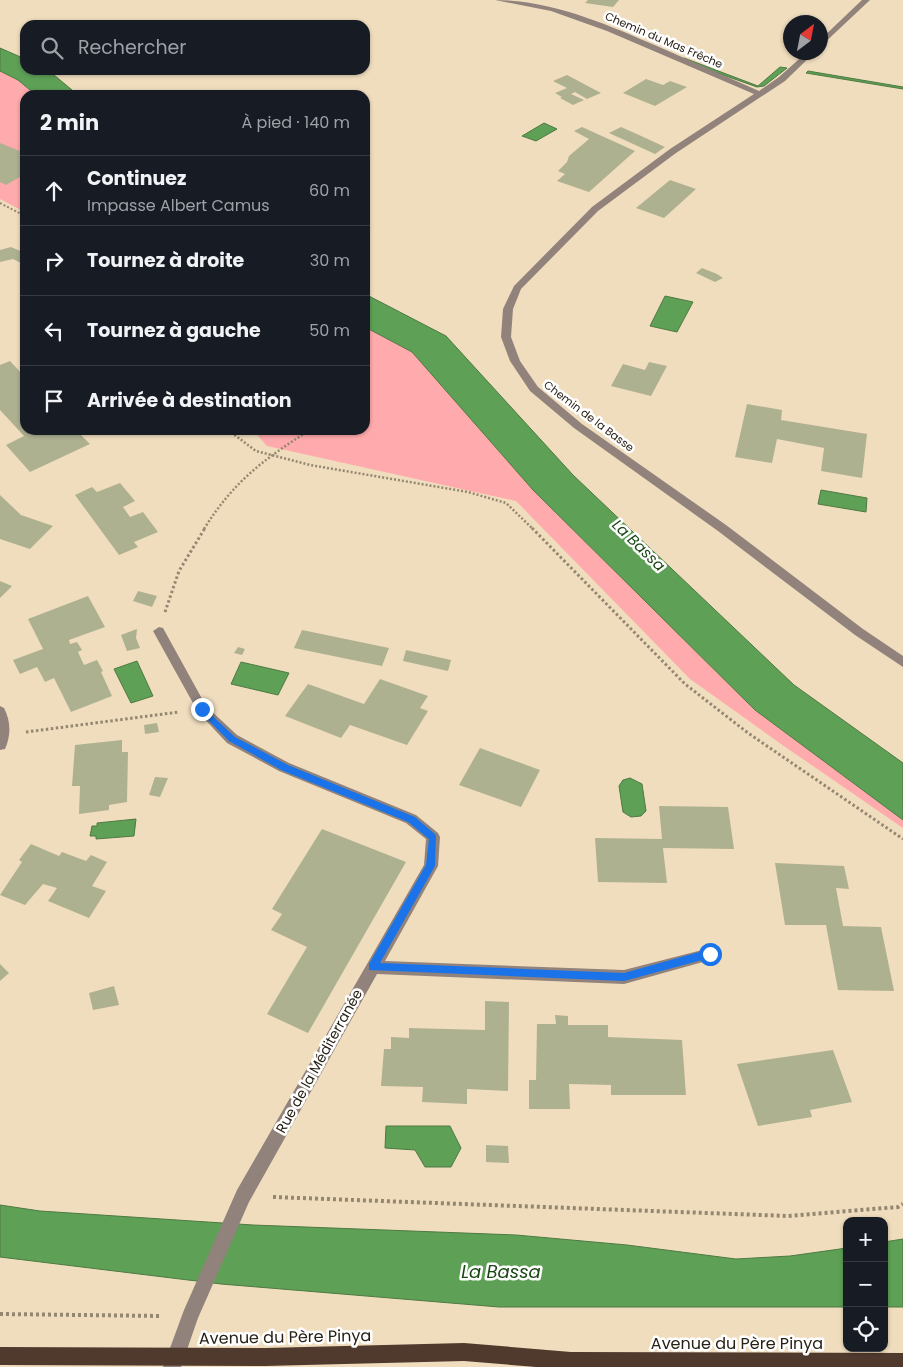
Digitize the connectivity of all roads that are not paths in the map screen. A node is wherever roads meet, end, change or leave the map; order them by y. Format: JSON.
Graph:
{"nodes":[{"id":1,"x":499,"y":0,"type":"edge"},
{"id":2,"x":866,"y":0,"type":"edge"},
{"id":3,"x":828,"y":38,"type":"edge"},
{"id":4,"x":803,"y":60,"type":"edge"},
{"id":5,"x":760,"y":94,"type":"junction"},
{"id":6,"x":159,"y":631,"type":"road end"},
{"id":7,"x":903,"y":662,"type":"edge"},
{"id":8,"x":0,"y":712,"type":"edge"},
{"id":9,"x":2,"y":740,"type":"edge"},
{"id":10,"x":710,"y":954,"type":"dead end"},
{"id":11,"x":372,"y":967,"type":"junction"},
{"id":12,"x":0,"y":1356,"type":"edge"},
{"id":13,"x":570,"y":1360,"type":"junction"},
{"id":14,"x":173,"y":1362,"type":"edge"},
{"id":15,"x":265,"y":1362,"type":"edge"},
{"id":16,"x":903,"y":1362,"type":"edge"},
{"id":17,"x":529,"y":1367,"type":"edge"}],
"edges":[{"from":1,"to":5,"type":"street","name":"Chemin du Mas Frêche"},
{"from":2,"to":3,"type":"street"},
{"from":4,"to":5,"type":"street","name":"Chemin de la Basse"},
{"from":5,"to":7,"type":"street","name":"Chemin de la Basse"},
{"from":6,"to":11,"type":"street","name":"Rue de la Méditerranée"},
{"from":8,"to":9,"type":"street"},
{"from":10,"to":11,"type":"street"},
{"from":11,"to":14,"type":"street","name":"Rue de la Méditerranée"},
{"from":12,"to":14,"type":"main road","name":"Avenue du Père Pinya"},
{"from":13,"to":15,"type":"main road","name":"Avenue du Père Pinya"},
{"from":13,"to":16,"type":"main road","name":"Avenue du Père Pinya"},
{"from":13,"to":17,"type":"main road","name":"Avenue du Père Pinya"},
{"from":14,"to":15,"type":"main road","name":"Avenue du Père Pinya"}]}
